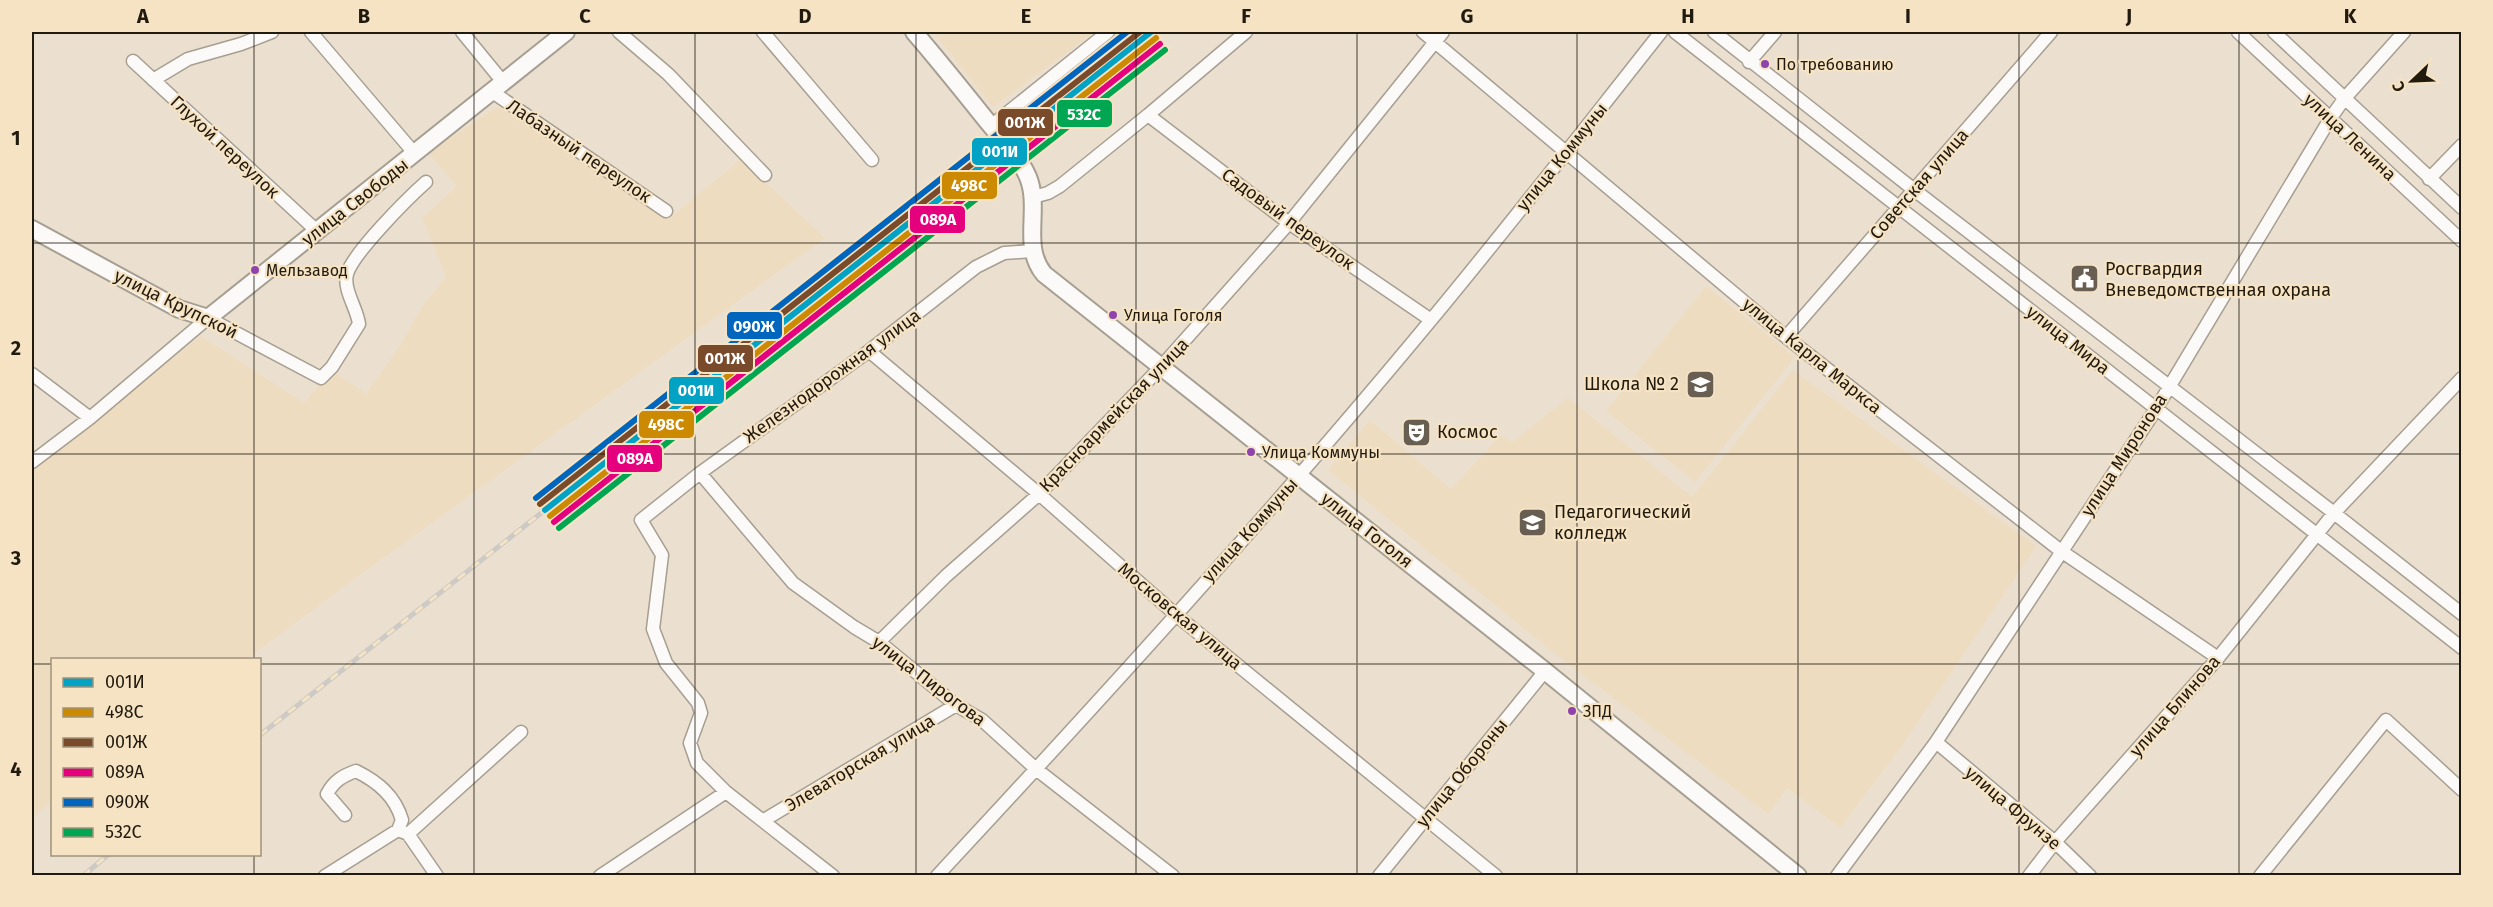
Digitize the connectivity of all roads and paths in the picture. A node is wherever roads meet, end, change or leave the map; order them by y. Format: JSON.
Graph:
{"nodes":[{"id":1,"x":272,"y":32,"type":"edge"},
{"id":2,"x":311,"y":32,"type":"edge"},
{"id":3,"x":462,"y":32,"type":"edge"},
{"id":4,"x":566,"y":32,"type":"edge"},
{"id":5,"x":619,"y":32,"type":"edge"},
{"id":6,"x":763,"y":32,"type":"edge"},
{"id":7,"x":914,"y":32,"type":"edge"},
{"id":8,"x":1108,"y":32,"type":"edge"},
{"id":9,"x":1246,"y":32,"type":"edge"},
{"id":10,"x":1423,"y":32,"type":"edge"},
{"id":11,"x":1661,"y":32,"type":"edge"},
{"id":12,"x":1675,"y":32,"type":"edge"},
{"id":13,"x":1714,"y":32,"type":"edge"},
{"id":14,"x":1775,"y":32,"type":"edge"},
{"id":15,"x":2051,"y":32,"type":"edge"},
{"id":16,"x":2238,"y":32,"type":"edge"},
{"id":17,"x":2274,"y":32,"type":"edge"},
{"id":18,"x":2404,"y":32,"type":"edge"},
{"id":19,"x":1439,"y":36,"type":"edge"},
{"id":20,"x":133,"y":61,"type":"dead end"},
{"id":21,"x":1749,"y":62,"type":"junction"},
{"id":22,"x":153,"y":80,"type":"junction"},
{"id":23,"x":497,"y":87,"type":"junction"},
{"id":24,"x":2344,"y":99,"type":"junction"},
{"id":25,"x":1148,"y":115,"type":"junction"},
{"id":26,"x":2330,"y":119,"type":"junction"},
{"id":27,"x":991,"y":126,"type":"junction"},
{"id":28,"x":2462,"y":145,"type":"edge"},
{"id":29,"x":1566,"y":152,"type":"junction"},
{"id":30,"x":415,"y":154,"type":"junction"},
{"id":31,"x":872,"y":160,"type":"dead end"},
{"id":32,"x":765,"y":175,"type":"dead end"},
{"id":33,"x":2429,"y":179,"type":"junction"},
{"id":34,"x":426,"y":182,"type":"dead end"},
{"id":35,"x":1913,"y":189,"type":"junction"},
{"id":36,"x":1033,"y":197,"type":"junction"},
{"id":37,"x":1898,"y":208,"type":"junction"},
{"id":38,"x":2462,"y":208,"type":"edge"},
{"id":39,"x":666,"y":211,"type":"dead end"},
{"id":40,"x":1289,"y":223,"type":"junction"},
{"id":41,"x":32,"y":229,"type":"edge"},
{"id":42,"x":318,"y":232,"type":"junction"},
{"id":43,"x":2462,"y":241,"type":"edge"},
{"id":44,"x":1032,"y":251,"type":"junction"},
{"id":45,"x":208,"y":318,"type":"junction"},
{"id":46,"x":1431,"y":320,"type":"junction"},
{"id":47,"x":1786,"y":337,"type":"junction"},
{"id":48,"x":869,"y":351,"type":"junction"},
{"id":49,"x":1160,"y":368,"type":"junction"},
{"id":50,"x":32,"y":374,"type":"edge"},
{"id":51,"x":2462,"y":378,"type":"edge"},
{"id":52,"x":2169,"y":386,"type":"junction"},
{"id":53,"x":2156,"y":408,"type":"junction"},
{"id":54,"x":90,"y":418,"type":"junction"},
{"id":55,"x":32,"y":462,"type":"edge"},
{"id":56,"x":699,"y":473,"type":"junction"},
{"id":57,"x":1298,"y":476,"type":"junction"},
{"id":58,"x":1039,"y":494,"type":"junction"},
{"id":59,"x":2334,"y":513,"type":"junction"},
{"id":60,"x":2317,"y":534,"type":"junction"},
{"id":61,"x":2061,"y":551,"type":"junction"},
{"id":62,"x":1175,"y":614,"type":"junction"},
{"id":63,"x":2462,"y":614,"type":"edge"},
{"id":64,"x":879,"y":642,"type":"junction"},
{"id":65,"x":2462,"y":648,"type":"edge"},
{"id":66,"x":2218,"y":658,"type":"junction"},
{"id":67,"x":1545,"y":671,"type":"junction"},
{"id":68,"x":956,"y":705,"type":"junction"},
{"id":69,"x":521,"y":732,"type":"dead end"},
{"id":70,"x":1936,"y":742,"type":"junction"},
{"id":71,"x":1036,"y":769,"type":"junction"},
{"id":72,"x":2462,"y":790,"type":"edge"},
{"id":73,"x":726,"y":792,"type":"junction"},
{"id":74,"x":345,"y":815,"type":"dead end"},
{"id":75,"x":1426,"y":817,"type":"junction"},
{"id":76,"x":764,"y":820,"type":"junction"},
{"id":77,"x":403,"y":832,"type":"junction"},
{"id":78,"x":2055,"y":842,"type":"junction"},
{"id":79,"x":325,"y":876,"type":"edge"},
{"id":80,"x":436,"y":876,"type":"edge"},
{"id":81,"x":600,"y":876,"type":"edge"},
{"id":82,"x":834,"y":876,"type":"edge"},
{"id":83,"x":937,"y":876,"type":"edge"},
{"id":84,"x":1173,"y":876,"type":"edge"},
{"id":85,"x":1379,"y":876,"type":"edge"},
{"id":86,"x":1496,"y":876,"type":"edge"},
{"id":87,"x":1798,"y":876,"type":"edge"},
{"id":88,"x":1837,"y":876,"type":"edge"},
{"id":89,"x":2029,"y":876,"type":"edge"},
{"id":90,"x":2090,"y":876,"type":"edge"},
{"id":91,"x":2260,"y":876,"type":"edge"}],
"edges":[{"from":1,"to":22,"type":"street"},
{"from":2,"to":30,"type":"street"},
{"from":3,"to":23,"type":"street","name":"Лабазный переулок"},
{"from":4,"to":23,"type":"main road","name":"улица Свободы"},
{"from":5,"to":32,"type":"street"},
{"from":6,"to":31,"type":"street"},
{"from":7,"to":27,"type":"main road"},
{"from":8,"to":27,"type":"street"},
{"from":9,"to":25,"type":"street"},
{"from":10,"to":19,"type":"street","name":"улица Карла Маркса"},
{"from":11,"to":29,"type":"street","name":"улица Коммуны"},
{"from":12,"to":37,"type":"street","name":"улица Мира"},
{"from":13,"to":21,"type":"street","name":"улица Мира"},
{"from":14,"to":21,"type":"street"},
{"from":15,"to":35,"type":"street","name":"Советская улица"},
{"from":16,"to":26,"type":"street","name":"улица Ленина"},
{"from":17,"to":24,"type":"street","name":"улица Ленина"},
{"from":18,"to":24,"type":"street","name":"улица Миронова"},
{"from":19,"to":29,"type":"street","name":"улица Карла Маркса"},
{"from":19,"to":40,"type":"street","name":"Красноармейская улица"},
{"from":20,"to":22,"type":"street","name":"Глухой переулок"},
{"from":21,"to":35,"type":"street","name":"улица Мира"},
{"from":22,"to":42,"type":"street","name":"Глухой переулок"},
{"from":23,"to":30,"type":"main road","name":"улица Свободы"},
{"from":23,"to":39,"type":"street","name":"Лабазный переулок"},
{"from":24,"to":26,"type":"street","name":"улица Миронова"},
{"from":24,"to":33,"type":"street","name":"улица Ленина"},
{"from":25,"to":36,"type":"street"},
{"from":25,"to":40,"type":"street","name":"Садовый переулок"},
{"from":26,"to":43,"type":"street","name":"улица Ленина"},
{"from":26,"to":52,"type":"street","name":"улица Миронова"},
{"from":27,"to":36,"type":"main road"},
{"from":28,"to":33,"type":"street"},
{"from":29,"to":46,"type":"street","name":"улица Коммуны"},
{"from":29,"to":47,"type":"street","name":"улица Карла Маркса"},
{"from":30,"to":42,"type":"main road","name":"улица Свободы"},
{"from":33,"to":38,"type":"street","name":"улица Ленина"},
{"from":34,"to":45,"type":"street","name":"улица Крупской"},
{"from":35,"to":37,"type":"street","name":"Советская улица"},
{"from":35,"to":52,"type":"street","name":"улица Мира"},
{"from":36,"to":44,"type":"main road"},
{"from":37,"to":47,"type":"street","name":"Советская улица"},
{"from":37,"to":53,"type":"street","name":"улица Мира"},
{"from":40,"to":46,"type":"street","name":"Садовый переулок"},
{"from":40,"to":49,"type":"street","name":"Красноармейская улица"},
{"from":41,"to":45,"type":"main road","name":"улица Крупской"},
{"from":42,"to":45,"type":"main road","name":"улица Свободы"},
{"from":44,"to":48,"type":"street","name":"Железнодорожная улица"},
{"from":44,"to":49,"type":"main road","name":"улица Гоголя"},
{"from":45,"to":54,"type":"street","name":"улица Свободы"},
{"from":46,"to":57,"type":"street","name":"улица Коммуны"},
{"from":47,"to":61,"type":"street","name":"улица Карла Маркса"},
{"from":48,"to":56,"type":"street","name":"Железнодорожная улица"},
{"from":48,"to":58,"type":"street","name":"Московская улица"},
{"from":49,"to":57,"type":"main road","name":"улица Гоголя"},
{"from":49,"to":58,"type":"street","name":"Красноармейская улица"},
{"from":50,"to":54,"type":"street"},
{"from":51,"to":59,"type":"street"},
{"from":52,"to":53,"type":"street","name":"улица Миронова"},
{"from":52,"to":59,"type":"street","name":"улица Мира"},
{"from":53,"to":60,"type":"street","name":"улица Мира"},
{"from":53,"to":61,"type":"street","name":"улица Миронова"},
{"from":54,"to":55,"type":"street","name":"улица Свободы"},
{"from":56,"to":64,"type":"street","name":"улица Пирогова"},
{"from":56,"to":73,"type":"street","name":"Железнодорожная улица"},
{"from":57,"to":62,"type":"street","name":"улица Коммуны"},
{"from":57,"to":67,"type":"main road","name":"улица Гоголя"},
{"from":58,"to":62,"type":"street","name":"Московская улица"},
{"from":58,"to":64,"type":"street","name":"Красноармейская улица"},
{"from":59,"to":60,"type":"street","name":"улица Блинова"},
{"from":59,"to":63,"type":"street","name":"улица Мира"},
{"from":60,"to":65,"type":"street","name":"улица Мира"},
{"from":60,"to":66,"type":"street","name":"улица Блинова"},
{"from":61,"to":66,"type":"street","name":"улица Карла Маркса"},
{"from":61,"to":70,"type":"street","name":"улица Миронова"},
{"from":62,"to":71,"type":"street","name":"улица Коммуны"},
{"from":62,"to":75,"type":"street","name":"Московская улица"},
{"from":64,"to":68,"type":"street","name":"улица Пирогова"},
{"from":66,"to":78,"type":"street","name":"улица Блинова"},
{"from":67,"to":75,"type":"street","name":"улица Обороны"},
{"from":67,"to":87,"type":"main road","name":"улица Гоголя"},
{"from":68,"to":71,"type":"street","name":"улица Пирогова"},
{"from":68,"to":76,"type":"street","name":"Элеваторская улица"},
{"from":69,"to":77,"type":"street"},
{"from":70,"to":78,"type":"street","name":"улица Фрунзе"},
{"from":70,"to":88,"type":"street","name":"улица Миронова"},
{"from":71,"to":83,"type":"street","name":"улица Коммуны"},
{"from":71,"to":84,"type":"street","name":"улица Пирогова"},
{"from":72,"to":91,"type":"street"},
{"from":73,"to":76,"type":"street"},
{"from":73,"to":81,"type":"street"},
{"from":74,"to":77,"type":"street"},
{"from":75,"to":85,"type":"street","name":"улица Обороны"},
{"from":75,"to":86,"type":"street","name":"Московская улица"},
{"from":76,"to":82,"type":"street"},
{"from":77,"to":79,"type":"street"},
{"from":77,"to":80,"type":"street"},
{"from":78,"to":89,"type":"street","name":"улица Блинова"},
{"from":78,"to":90,"type":"street","name":"улица Фрунзе"}]}
